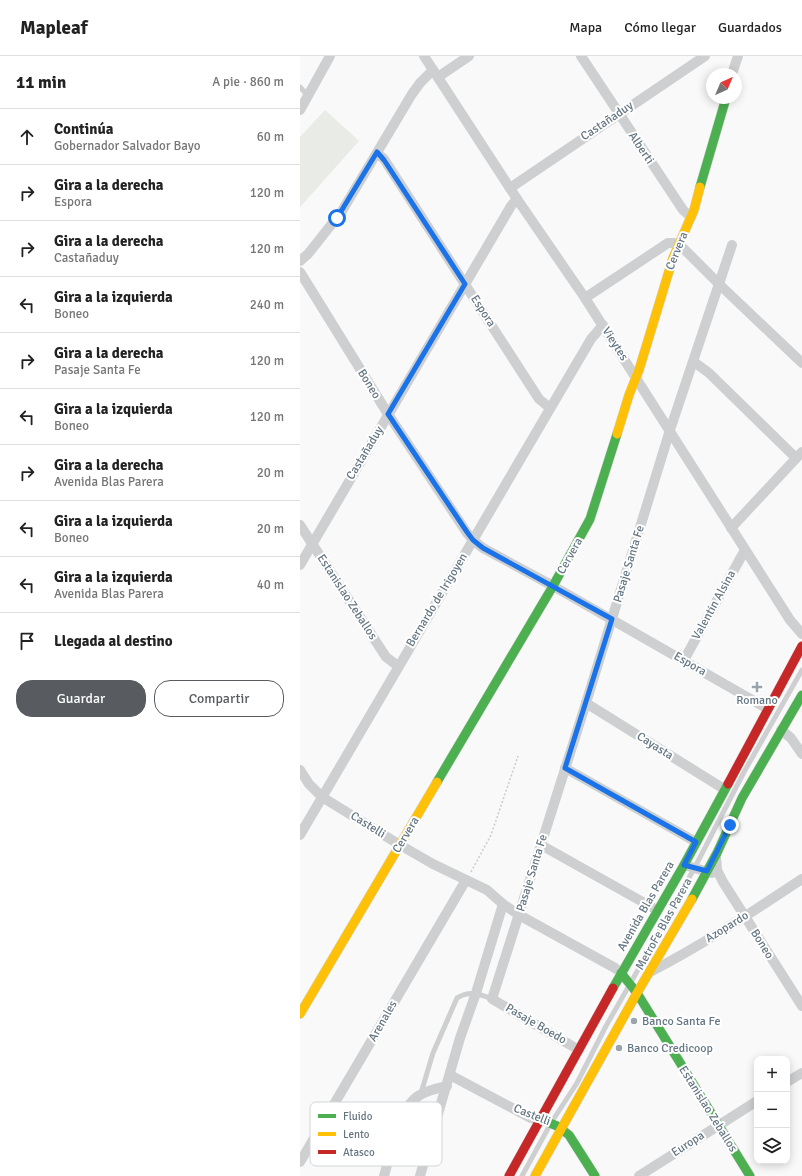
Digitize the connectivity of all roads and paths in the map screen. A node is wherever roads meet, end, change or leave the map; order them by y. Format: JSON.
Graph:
{"nodes":[{"id":1,"x":330,"y":56,"type":"edge"},
{"id":2,"x":424,"y":56,"type":"edge"},
{"id":3,"x":469,"y":56,"type":"edge"},
{"id":4,"x":581,"y":56,"type":"edge"},
{"id":5,"x":705,"y":56,"type":"edge"},
{"id":6,"x":734,"y":57,"type":"edge"},
{"id":7,"x":733,"y":68,"type":"edge"},
{"id":8,"x":436,"y":73,"type":"junction"},
{"id":9,"x":300,"y":87,"type":"edge"},
{"id":10,"x":308,"y":96,"type":"junction"},
{"id":11,"x":724,"y":104,"type":"edge"},
{"id":12,"x":300,"y":110,"type":"edge"},
{"id":13,"x":618,"y":113,"type":"junction"},
{"id":14,"x":377,"y":152,"type":"junction"},
{"id":15,"x":510,"y":188,"type":"junction"},
{"id":16,"x":517,"y":199,"type":"junction"},
{"id":17,"x":691,"y":217,"type":"junction"},
{"id":18,"x":679,"y":244,"type":"junction"},
{"id":19,"x":732,"y":245,"type":"dead end"},
{"id":20,"x":300,"y":261,"type":"edge"},
{"id":21,"x":300,"y":272,"type":"edge"},
{"id":22,"x":465,"y":284,"type":"junction"},
{"id":23,"x":720,"y":285,"type":"junction"},
{"id":24,"x":585,"y":298,"type":"junction"},
{"id":25,"x":603,"y":325,"type":"junction"},
{"id":26,"x":694,"y":362,"type":"junction"},
{"id":27,"x":802,"y":363,"type":"edge"},
{"id":28,"x":636,"y":378,"type":"junction"},
{"id":29,"x":550,"y":408,"type":"junction"},
{"id":30,"x":388,"y":414,"type":"junction"},
{"id":31,"x":670,"y":430,"type":"junction"},
{"id":32,"x":799,"y":455,"type":"edge"},
{"id":33,"x":300,"y":525,"type":"edge"},
{"id":34,"x":731,"y":528,"type":"junction"},
{"id":35,"x":473,"y":540,"type":"junction"},
{"id":36,"x":312,"y":544,"type":"junction"},
{"id":37,"x":745,"y":550,"type":"junction"},
{"id":38,"x":300,"y":564,"type":"edge"},
{"id":39,"x":553,"y":586,"type":"junction"},
{"id":40,"x":612,"y":619,"type":"junction"},
{"id":41,"x":802,"y":634,"type":"edge"},
{"id":42,"x":802,"y":646,"type":"edge"},
{"id":43,"x":684,"y":660,"type":"junction"},
{"id":44,"x":398,"y":666,"type":"junction"},
{"id":45,"x":802,"y":670,"type":"edge"},
{"id":46,"x":802,"y":695,"type":"edge"},
{"id":47,"x":586,"y":703,"type":"junction"},
{"id":48,"x":768,"y":709,"type":"junction"},
{"id":49,"x":781,"y":730,"type":"junction"},
{"id":50,"x":802,"y":754,"type":"edge"},
{"id":51,"x":518,"y":756,"type":"dead end"},
{"id":52,"x":565,"y":768,"type":"junction"},
{"id":53,"x":300,"y":770,"type":"edge"},
{"id":54,"x":724,"y":789,"type":"junction"},
{"id":55,"x":322,"y":797,"type":"junction"},
{"id":56,"x":300,"y":835,"type":"edge"},
{"id":57,"x":696,"y":842,"type":"junction"},
{"id":58,"x":400,"y":845,"type":"junction"},
{"id":59,"x":540,"y":845,"type":"junction"},
{"id":60,"x":717,"y":853,"type":"junction"},
{"id":61,"x":684,"y":865,"type":"junction"},
{"id":62,"x":695,"y":867,"type":"junction"},
{"id":63,"x":707,"y":871,"type":"junction"},
{"id":64,"x":802,"y":879,"type":"edge"},
{"id":65,"x":466,"y":880,"type":"junction"},
{"id":66,"x":722,"y":882,"type":"junction"},
{"id":67,"x":503,"y":904,"type":"junction"},
{"id":68,"x":657,"y":910,"type":"junction"},
{"id":69,"x":519,"y":915,"type":"junction"},
{"id":70,"x":745,"y":917,"type":"junction"},
{"id":71,"x":650,"y":972,"type":"junction"},
{"id":72,"x":621,"y":973,"type":"junction"},
{"id":73,"x":630,"y":984,"type":"junction"},
{"id":74,"x":476,"y":993,"type":"junction"},
{"id":75,"x":636,"y":993,"type":"junction"},
{"id":76,"x":492,"y":999,"type":"junction"},
{"id":77,"x":802,"y":1006,"type":"edge"},
{"id":78,"x":300,"y":1014,"type":"edge"},
{"id":79,"x":580,"y":1050,"type":"junction"},
{"id":80,"x":802,"y":1073,"type":"edge"},
{"id":81,"x":450,"y":1075,"type":"junction"},
{"id":82,"x":790,"y":1080,"type":"edge"},
{"id":83,"x":447,"y":1086,"type":"junction"},
{"id":84,"x":420,"y":1094,"type":"junction"},
{"id":85,"x":335,"y":1102,"type":"edge"},
{"id":86,"x":411,"y":1102,"type":"edge"},
{"id":87,"x":442,"y":1103,"type":"edge"},
{"id":88,"x":754,"y":1103,"type":"edge"},
{"id":89,"x":540,"y":1119,"type":"junction"},
{"id":90,"x":551,"y":1123,"type":"junction"},
{"id":91,"x":718,"y":1125,"type":"junction"},
{"id":92,"x":562,"y":1129,"type":"junction"},
{"id":93,"x":310,"y":1145,"type":"edge"},
{"id":94,"x":300,"y":1162,"type":"edge"},
{"id":95,"x":387,"y":1166,"type":"edge"},
{"id":96,"x":423,"y":1166,"type":"edge"},
{"id":97,"x":384,"y":1176,"type":"edge"},
{"id":98,"x":420,"y":1176,"type":"edge"},
{"id":99,"x":509,"y":1176,"type":"edge"},
{"id":100,"x":522,"y":1176,"type":"edge"},
{"id":101,"x":535,"y":1176,"type":"edge"},
{"id":102,"x":595,"y":1176,"type":"edge"},
{"id":103,"x":639,"y":1176,"type":"edge"},
{"id":104,"x":750,"y":1176,"type":"edge"}],
"edges":[{"from":1,"to":10,"type":"street"},
{"from":2,"to":8,"type":"street","name":"Vieytes"},
{"from":3,"to":8,"type":"street"},
{"from":4,"to":13,"type":"street","name":"Alberti"},
{"from":5,"to":13,"type":"street","name":"Castañaduy"},
{"from":6,"to":7,"type":"street"},
{"from":8,"to":14,"type":"street"},
{"from":8,"to":15,"type":"street","name":"Vieytes"},
{"from":9,"to":10,"type":"lane"},
{"from":10,"to":12,"type":"street"},
{"from":11,"to":17,"type":"main road","name":"Cervera"},
{"from":13,"to":15,"type":"street","name":"Castañaduy"},
{"from":13,"to":17,"type":"street","name":"Alberti"},
{"from":14,"to":20,"type":"street"},
{"from":14,"to":22,"type":"street","name":"Espora"},
{"from":15,"to":16,"type":"street","name":"Vieytes"},
{"from":16,"to":22,"type":"street","name":"Castañaduy"},
{"from":16,"to":24,"type":"street","name":"Vieytes"},
{"from":17,"to":18,"type":"main road","name":"Cervera"},
{"from":18,"to":23,"type":"street"},
{"from":18,"to":24,"type":"street"},
{"from":18,"to":28,"type":"main road","name":"Cervera"},
{"from":19,"to":23,"type":"street","name":"Pasaje Santa Fe"},
{"from":21,"to":30,"type":"street","name":"Boneo"},
{"from":22,"to":29,"type":"street","name":"Espora"},
{"from":22,"to":30,"type":"street","name":"Castañaduy"},
{"from":23,"to":26,"type":"street","name":"Pasaje Santa Fe"},
{"from":23,"to":27,"type":"street"},
{"from":24,"to":25,"type":"street","name":"Vieytes"},
{"from":25,"to":28,"type":"street","name":"Vieytes"},
{"from":25,"to":29,"type":"street","name":"Bernardo de Irigoyen"},
{"from":26,"to":31,"type":"street","name":"Pasaje Santa Fe"},
{"from":26,"to":32,"type":"street"},
{"from":28,"to":31,"type":"street","name":"Vieytes"},
{"from":28,"to":39,"type":"main road","name":"Cervera"},
{"from":29,"to":35,"type":"street","name":"Bernardo de Irigoyen"},
{"from":30,"to":35,"type":"street","name":"Boneo"},
{"from":30,"to":36,"type":"street","name":"Castañaduy"},
{"from":31,"to":34,"type":"street","name":"Vieytes"},
{"from":31,"to":40,"type":"street","name":"Pasaje Santa Fe"},
{"from":32,"to":34,"type":"street"},
{"from":33,"to":36,"type":"street","name":"Estanislao Zeballos"},
{"from":34,"to":37,"type":"street","name":"Vieytes"},
{"from":35,"to":39,"type":"street","name":"Boneo"},
{"from":35,"to":44,"type":"street","name":"Bernardo de Irigoyen"},
{"from":36,"to":38,"type":"street","name":"Castañaduy"},
{"from":36,"to":44,"type":"street","name":"Estanislao Zeballos"},
{"from":37,"to":41,"type":"street","name":"Vieytes"},
{"from":37,"to":43,"type":"street","name":"Valentin Alsina"},
{"from":39,"to":40,"type":"street","name":"Boneo"},
{"from":39,"to":58,"type":"main road","name":"Cervera"},
{"from":40,"to":43,"type":"street","name":"Espora"},
{"from":40,"to":47,"type":"street","name":"Pasaje Santa Fe"},
{"from":42,"to":48,"type":"main road","name":"Avenida Blas Parera"},
{"from":43,"to":48,"type":"street","name":"Espora"},
{"from":44,"to":55,"type":"street","name":"Bernardo de Irigoyen"},
{"from":45,"to":62,"type":"lane","name":"MetroFe Blas Parera"},
{"from":46,"to":49,"type":"main road"},
{"from":47,"to":52,"type":"street","name":"Pasaje Santa Fe"},
{"from":47,"to":54,"type":"street","name":"Cayasta"},
{"from":48,"to":54,"type":"main road","name":"Avenida Blas Parera"},
{"from":49,"to":50,"type":"street"},
{"from":49,"to":60,"type":"main road"},
{"from":51,"to":65,"type":"path"},
{"from":52,"to":57,"type":"street"},
{"from":52,"to":59,"type":"street","name":"Pasaje Santa Fe"},
{"from":53,"to":55,"type":"street","name":"Castelli"},
{"from":54,"to":57,"type":"main road","name":"Avenida Blas Parera"},
{"from":55,"to":56,"type":"street","name":"Bernardo de Irigoyen"},
{"from":55,"to":58,"type":"street","name":"Castelli"},
{"from":57,"to":61,"type":"main road","name":"Avenida Blas Parera"},
{"from":58,"to":65,"type":"street","name":"Castelli"},
{"from":58,"to":78,"type":"main road","name":"Cervera"},
{"from":59,"to":68,"type":"street"},
{"from":59,"to":69,"type":"street","name":"Pasaje Santa Fe"},
{"from":60,"to":63,"type":"main road"},
{"from":60,"to":66,"type":"street","name":"Boneo"},
{"from":61,"to":62,"type":"street","name":"Boneo"},
{"from":61,"to":68,"type":"main road","name":"Avenida Blas Parera"},
{"from":62,"to":63,"type":"street","name":"Boneo"},
{"from":62,"to":73,"type":"lane","name":"MetroFe Blas Parera"},
{"from":63,"to":66,"type":"street","name":"Boneo"},
{"from":63,"to":71,"type":"main road"},
{"from":64,"to":70,"type":"street","name":"Azopardo"},
{"from":65,"to":67,"type":"street","name":"Estanislao Zeballos"},
{"from":65,"to":85,"type":"street","name":"Arenales"},
{"from":66,"to":70,"type":"street","name":"Boneo"},
{"from":67,"to":69,"type":"street","name":"Estanislao Zeballos"},
{"from":67,"to":74,"type":"street","name":"Pasaje Santa Fe"},
{"from":68,"to":72,"type":"main road","name":"Avenida Blas Parera"},
{"from":69,"to":72,"type":"street","name":"Estanislao Zeballos"},
{"from":69,"to":76,"type":"street","name":"Pasaje Santa Fe"},
{"from":70,"to":71,"type":"street","name":"Azopardo"},
{"from":70,"to":77,"type":"street","name":"Boneo"},
{"from":71,"to":75,"type":"main road"},
{"from":72,"to":73,"type":"main road","name":"Estanislao Zeballos"},
{"from":72,"to":79,"type":"main road","name":"Avenida Blas Parera"},
{"from":73,"to":75,"type":"main road","name":"Estanislao Zeballos"},
{"from":73,"to":90,"type":"lane","name":"MetroFe Blas Parera"},
{"from":74,"to":76,"type":"lane"},
{"from":74,"to":81,"type":"street","name":"Pasaje Santa Fe"},
{"from":74,"to":84,"type":"lane"},
{"from":75,"to":91,"type":"main road","name":"Estanislao Zeballos"},
{"from":75,"to":92,"type":"main road"},
{"from":76,"to":79,"type":"street","name":"Pasaje Boedo"},
{"from":79,"to":89,"type":"main road","name":"Avenida Blas Parera"},
{"from":80,"to":82,"type":"street"},
{"from":81,"to":83,"type":"street","name":"Pasaje Santa Fe"},
{"from":81,"to":89,"type":"street","name":"Castelli"},
{"from":83,"to":84,"type":"street"},
{"from":83,"to":87,"type":"street","name":"Pasaje Santa Fe"},
{"from":84,"to":86,"type":"street"},
{"from":88,"to":91,"type":"street","name":"Europa"},
{"from":89,"to":90,"type":"main road","name":"Castelli"},
{"from":89,"to":99,"type":"main road","name":"Avenida Blas Parera"},
{"from":90,"to":92,"type":"main road","name":"Castelli"},
{"from":90,"to":100,"type":"lane","name":"MetroFe Blas Parera"},
{"from":91,"to":103,"type":"street","name":"Europa"},
{"from":91,"to":104,"type":"main road","name":"Estanislao Zeballos"},
{"from":92,"to":101,"type":"main road"},
{"from":92,"to":102,"type":"main road","name":"Castelli"},
{"from":93,"to":94,"type":"street","name":"Arenales"},
{"from":95,"to":97,"type":"street"},
{"from":96,"to":98,"type":"street","name":"Pasaje Santa Fe"}]}
